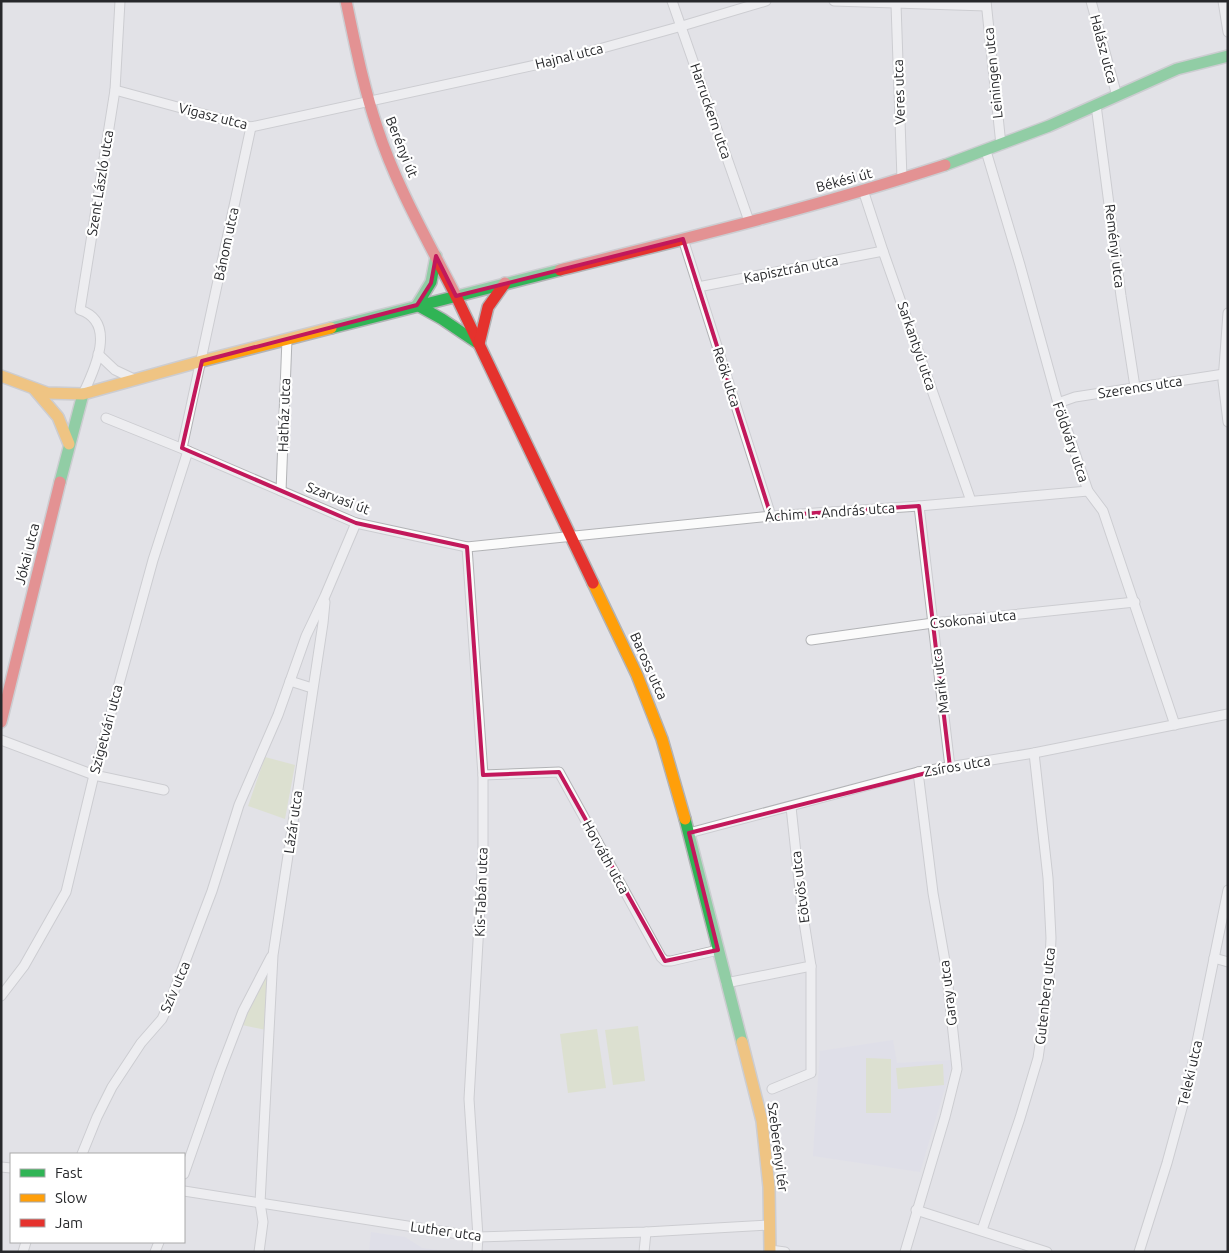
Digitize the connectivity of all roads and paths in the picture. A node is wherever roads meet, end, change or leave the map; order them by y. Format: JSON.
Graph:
{"nodes":[{"id":1,"x":120,"y":1,"type":"edge"},
{"id":2,"x":346,"y":1,"type":"edge"},
{"id":3,"x":672,"y":1,"type":"edge"},
{"id":4,"x":766,"y":1,"type":"edge"},
{"id":5,"x":834,"y":1,"type":"edge"},
{"id":6,"x":1092,"y":1,"type":"edge"},
{"id":7,"x":1223,"y":1,"type":"edge"},
{"id":8,"x":896,"y":4,"type":"junction"},
{"id":9,"x":986,"y":4,"type":"edge"},
{"id":10,"x":682,"y":26,"type":"junction"},
{"id":11,"x":1228,"y":32,"type":"edge"},
{"id":12,"x":1228,"y":56,"type":"edge"},
{"id":13,"x":115,"y":90,"type":"junction"},
{"id":14,"x":1117,"y":96,"type":"junction"},
{"id":15,"x":369,"y":101,"type":"junction"},
{"id":16,"x":1096,"y":105,"type":"junction"},
{"id":17,"x":251,"y":127,"type":"junction"},
{"id":18,"x":1001,"y":145,"type":"junction"},
{"id":19,"x":986,"y":151,"type":"junction"},
{"id":20,"x":902,"y":179,"type":"junction"},
{"id":21,"x":863,"y":190,"type":"junction"},
{"id":22,"x":749,"y":221,"type":"junction"},
{"id":23,"x":683,"y":239,"type":"junction"},
{"id":24,"x":883,"y":251,"type":"junction"},
{"id":25,"x":436,"y":256,"type":"junction"},
{"id":26,"x":505,"y":284,"type":"junction"},
{"id":27,"x":698,"y":286,"type":"junction"},
{"id":28,"x":456,"y":296,"type":"junction"},
{"id":29,"x":417,"y":305,"type":"junction"},
{"id":30,"x":1228,"y":312,"type":"edge"},
{"id":31,"x":287,"y":339,"type":"junction"},
{"id":32,"x":479,"y":344,"type":"junction"},
{"id":33,"x":1226,"y":351,"type":"edge"},
{"id":34,"x":98,"y":354,"type":"junction"},
{"id":35,"x":202,"y":361,"type":"junction"},
{"id":36,"x":1224,"y":374,"type":"junction"},
{"id":37,"x":1,"y":376,"type":"edge"},
{"id":38,"x":134,"y":379,"type":"junction"},
{"id":39,"x":1135,"y":387,"type":"junction"},
{"id":40,"x":35,"y":389,"type":"junction"},
{"id":41,"x":84,"y":394,"type":"junction"},
{"id":42,"x":1058,"y":403,"type":"junction"},
{"id":43,"x":106,"y":418,"type":"dead end"},
{"id":44,"x":1228,"y":422,"type":"edge"},
{"id":45,"x":69,"y":444,"type":"junction"},
{"id":46,"x":185,"y":449,"type":"junction"},
{"id":47,"x":281,"y":491,"type":"junction"},
{"id":48,"x":1088,"y":491,"type":"junction"},
{"id":49,"x":971,"y":501,"type":"junction"},
{"id":50,"x":919,"y":506,"type":"junction"},
{"id":51,"x":771,"y":516,"type":"junction"},
{"id":52,"x":356,"y":523,"type":"junction"},
{"id":53,"x":573,"y":538,"type":"junction"},
{"id":54,"x":468,"y":547,"type":"junction"},
{"id":55,"x":325,"y":596,"type":"junction"},
{"id":56,"x":1134,"y":602,"type":"junction"},
{"id":57,"x":933,"y":623,"type":"junction"},
{"id":58,"x":811,"y":640,"type":"dead end"},
{"id":59,"x":290,"y":681,"type":"junction"},
{"id":60,"x":5,"y":687,"type":"edge"},
{"id":61,"x":312,"y":688,"type":"junction"},
{"id":62,"x":1228,"y":714,"type":"edge"},
{"id":63,"x":1,"y":722,"type":"edge"},
{"id":64,"x":1175,"y":726,"type":"junction"},
{"id":65,"x":1,"y":740,"type":"edge"},
{"id":66,"x":1034,"y":753,"type":"junction"},
{"id":67,"x":950,"y":766,"type":"junction"},
{"id":68,"x":918,"y":772,"type":"junction"},
{"id":69,"x":483,"y":775,"type":"junction"},
{"id":70,"x":94,"y":776,"type":"junction"},
{"id":71,"x":164,"y":790,"type":"dead end"},
{"id":72,"x":239,"y":805,"type":"joint"},
{"id":73,"x":791,"y":807,"type":"junction"},
{"id":74,"x":689,"y":833,"type":"junction"},
{"id":75,"x":1228,"y":890,"type":"edge"},
{"id":76,"x":718,"y":950,"type":"junction"},
{"id":77,"x":273,"y":955,"type":"junction"},
{"id":78,"x":1214,"y":958,"type":"junction"},
{"id":79,"x":1228,"y":962,"type":"edge"},
{"id":80,"x":811,"y":966,"type":"junction"},
{"id":81,"x":726,"y":983,"type":"junction"},
{"id":82,"x":1,"y":996,"type":"edge"},
{"id":83,"x":750,"y":1073,"type":"joint"},
{"id":84,"x":811,"y":1074,"type":"joint"},
{"id":85,"x":772,"y":1089,"type":"dead end"},
{"id":86,"x":82,"y":1153,"type":"edge"},
{"id":87,"x":185,"y":1171,"type":"edge"},
{"id":88,"x":185,"y":1191,"type":"edge"},
{"id":89,"x":260,"y":1203,"type":"junction"},
{"id":90,"x":916,"y":1210,"type":"junction"},
{"id":91,"x":770,"y":1226,"type":"junction"},
{"id":92,"x":982,"y":1230,"type":"junction"},
{"id":93,"x":646,"y":1232,"type":"junction"},
{"id":94,"x":478,"y":1237,"type":"junction"},
{"id":95,"x":1028,"y":1249,"type":"edge"},
{"id":96,"x":770,"y":1251,"type":"edge"},
{"id":97,"x":259,"y":1252,"type":"edge"},
{"id":98,"x":477,"y":1252,"type":"edge"},
{"id":99,"x":644,"y":1252,"type":"edge"},
{"id":100,"x":785,"y":1252,"type":"edge"},
{"id":101,"x":905,"y":1252,"type":"edge"},
{"id":102,"x":1047,"y":1252,"type":"edge"},
{"id":103,"x":1139,"y":1252,"type":"edge"}],
"edges":[{"from":1,"to":13,"type":"street","name":"Szent László utca"},
{"from":2,"to":15,"type":"main road","name":"Berényi út"},
{"from":3,"to":10,"type":"street","name":"Harruckern utca"},
{"from":4,"to":10,"type":"street","name":"Hajnal utca"},
{"from":5,"to":8,"type":"street"},
{"from":6,"to":14,"type":"street","name":"Halász utca"},
{"from":7,"to":11,"type":"street"},
{"from":8,"to":9,"type":"street"},
{"from":8,"to":20,"type":"street","name":"Veres utca"},
{"from":9,"to":18,"type":"street","name":"Leiningen utca"},
{"from":10,"to":15,"type":"street","name":"Hajnal utca"},
{"from":10,"to":22,"type":"street","name":"Harruckern utca"},
{"from":12,"to":14,"type":"main road","name":"Békési út"},
{"from":13,"to":17,"type":"street","name":"Vigasz utca"},
{"from":13,"to":34,"type":"street","name":"Szent László utca"},
{"from":14,"to":16,"type":"main road","name":"Békési út"},
{"from":15,"to":17,"type":"street","name":"Vigasz utca"},
{"from":15,"to":25,"type":"main road","name":"Berényi út"},
{"from":16,"to":18,"type":"main road","name":"Békési út"},
{"from":16,"to":39,"type":"street","name":"Reményi utca"},
{"from":17,"to":35,"type":"street","name":"Bánom utca"},
{"from":18,"to":19,"type":"main road","name":"Békési út"},
{"from":19,"to":20,"type":"main road","name":"Békési út"},
{"from":19,"to":42,"type":"street","name":"Földváry utca"},
{"from":20,"to":21,"type":"main road","name":"Békési út"},
{"from":21,"to":22,"type":"main road","name":"Békési út"},
{"from":21,"to":24,"type":"street","name":"Sarkantyú utca"},
{"from":22,"to":23,"type":"main road","name":"Békési út"},
{"from":23,"to":26,"type":"main road","name":"Békési út"},
{"from":23,"to":27,"type":"street","name":"Reök utca"},
{"from":24,"to":27,"type":"street","name":"Kapisztrán utca"},
{"from":24,"to":49,"type":"street","name":"Sarkantyú utca"},
{"from":25,"to":28,"type":"main road","name":"Berényi út"},
{"from":25,"to":29,"type":"main road"},
{"from":26,"to":28,"type":"main road","name":"Békési út"},
{"from":26,"to":32,"type":"main road"},
{"from":27,"to":51,"type":"street","name":"Reök utca"},
{"from":28,"to":29,"type":"main road"},
{"from":28,"to":32,"type":"main road","name":"Baross utca"},
{"from":29,"to":31,"type":"main road"},
{"from":29,"to":32,"type":"main road"},
{"from":30,"to":33,"type":"street"},
{"from":31,"to":35,"type":"main road"},
{"from":31,"to":47,"type":"street","name":"Hatház utca"},
{"from":32,"to":53,"type":"main road","name":"Baross utca"},
{"from":33,"to":36,"type":"street"},
{"from":34,"to":38,"type":"street"},
{"from":34,"to":41,"type":"street","name":"Szent László utca"},
{"from":35,"to":38,"type":"main road"},
{"from":35,"to":46,"type":"street","name":"Bánom utca"},
{"from":36,"to":39,"type":"street","name":"Szerencs utca"},
{"from":36,"to":44,"type":"street"},
{"from":37,"to":40,"type":"main road"},
{"from":38,"to":41,"type":"main road"},
{"from":39,"to":42,"type":"street","name":"Szerencs utca"},
{"from":40,"to":41,"type":"main road"},
{"from":40,"to":45,"type":"main road"},
{"from":41,"to":45,"type":"main road","name":"Jókai utca"},
{"from":42,"to":48,"type":"street","name":"Földváry utca"},
{"from":43,"to":46,"type":"street","name":"Szarvasi út"},
{"from":45,"to":60,"type":"main road","name":"Jókai utca"},
{"from":46,"to":47,"type":"street","name":"Szarvasi út"},
{"from":46,"to":70,"type":"street","name":"Szigetvári utca"},
{"from":47,"to":52,"type":"street","name":"Szarvasi út"},
{"from":48,"to":49,"type":"street","name":"Áchim L. András utca"},
{"from":48,"to":56,"type":"street","name":"Földváry utca"},
{"from":49,"to":50,"type":"street","name":"Áchim L. András utca"},
{"from":50,"to":51,"type":"street","name":"Áchim L. András utca"},
{"from":50,"to":57,"type":"street","name":"Marik utca"},
{"from":51,"to":53,"type":"street","name":"Áchim L. András utca"},
{"from":52,"to":54,"type":"street","name":"Szarvasi út"},
{"from":52,"to":55,"type":"street","name":"Lázár utca"},
{"from":53,"to":54,"type":"street","name":"Szarvasi út"},
{"from":53,"to":74,"type":"main road","name":"Baross utca"},
{"from":54,"to":69,"type":"street","name":"Kis-Tabán utca"},
{"from":55,"to":59,"type":"street","name":"Lázár utca"},
{"from":55,"to":61,"type":"street","name":"Lázár utca"},
{"from":56,"to":57,"type":"street","name":"Csokonai utca"},
{"from":56,"to":64,"type":"street","name":"Földváry utca"},
{"from":57,"to":58,"type":"street","name":"Csokonai utca"},
{"from":57,"to":67,"type":"street","name":"Marik utca"},
{"from":59,"to":61,"type":"street"},
{"from":59,"to":72,"type":"street","name":"Lázár utca"},
{"from":60,"to":63,"type":"main road","name":"Jókai utca"},
{"from":61,"to":77,"type":"street","name":"Lázár utca"},
{"from":62,"to":64,"type":"street","name":"Zsíros utca"},
{"from":64,"to":66,"type":"street","name":"Zsíros utca"},
{"from":65,"to":70,"type":"street"},
{"from":66,"to":67,"type":"street","name":"Zsíros utca"},
{"from":66,"to":92,"type":"street","name":"Gutenberg utca"},
{"from":67,"to":68,"type":"street","name":"Zsíros utca"},
{"from":68,"to":73,"type":"street","name":"Zsíros utca"},
{"from":68,"to":90,"type":"street","name":"Garay utca"},
{"from":69,"to":76,"type":"street","name":"Horváth utca"},
{"from":69,"to":94,"type":"street","name":"Kis-Tabán utca"},
{"from":70,"to":71,"type":"street"},
{"from":70,"to":82,"type":"street","name":"Szigetvári utca"},
{"from":72,"to":86,"type":"street","name":"Szív utca"},
{"from":73,"to":74,"type":"street","name":"Zsíros utca"},
{"from":73,"to":80,"type":"street","name":"Eötvös utca"},
{"from":74,"to":76,"type":"main road","name":"Baross utca"},
{"from":75,"to":78,"type":"street","name":"Teleki utca"},
{"from":76,"to":81,"type":"main road","name":"Baross utca"},
{"from":77,"to":87,"type":"street","name":"Lázár utca"},
{"from":77,"to":89,"type":"street","name":"Lázár utca"},
{"from":78,"to":79,"type":"street"},
{"from":78,"to":103,"type":"street","name":"Teleki utca"},
{"from":80,"to":81,"type":"street"},
{"from":80,"to":84,"type":"street","name":"Eötvös utca"},
{"from":81,"to":83,"type":"main road","name":"Baross utca"},
{"from":83,"to":91,"type":"main road","name":"Szeberényi tér"},
{"from":84,"to":85,"type":"street","name":"Szeberényi tér"},
{"from":88,"to":89,"type":"street","name":"Luther utca"},
{"from":89,"to":94,"type":"street","name":"Luther utca"},
{"from":89,"to":97,"type":"street","name":"Lázár utca"},
{"from":90,"to":92,"type":"street"},
{"from":90,"to":101,"type":"street","name":"Garay utca"},
{"from":91,"to":93,"type":"street","name":"Luther utca"},
{"from":91,"to":96,"type":"main road","name":"Szeberényi tér"},
{"from":92,"to":95,"type":"street"},
{"from":93,"to":94,"type":"street","name":"Luther utca"},
{"from":93,"to":99,"type":"street"},
{"from":94,"to":98,"type":"street","name":"Kis-Tabán utca"},
{"from":95,"to":102,"type":"street"},
{"from":96,"to":100,"type":"street"}]}
